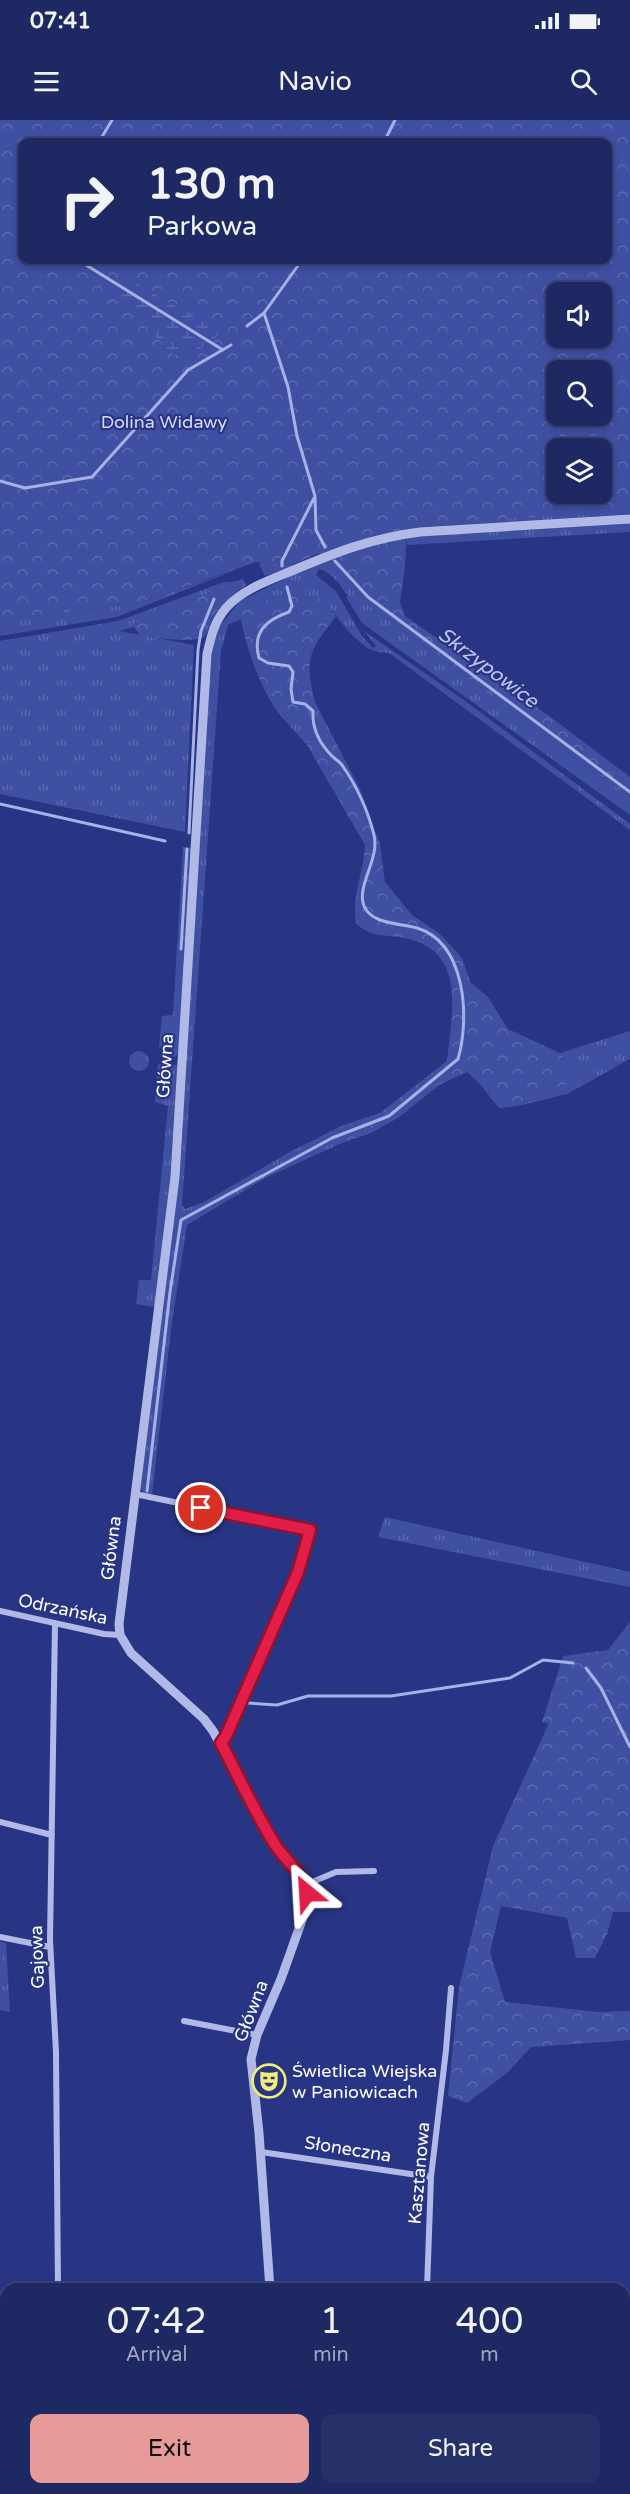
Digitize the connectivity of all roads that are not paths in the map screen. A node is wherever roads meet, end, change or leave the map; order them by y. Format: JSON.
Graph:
{"nodes":[{"id":1,"x":630,"y":519,"type":"edge"},
{"id":2,"x":135,"y":1494,"type":"junction"},
{"id":3,"x":0,"y":1611,"type":"edge"},
{"id":4,"x":55,"y":1624,"type":"junction"},
{"id":5,"x":120,"y":1635,"type":"junction"},
{"id":6,"x":221,"y":1743,"type":"junction"},
{"id":7,"x":0,"y":1822,"type":"edge"},
{"id":8,"x":52,"y":1835,"type":"junction"},
{"id":9,"x":374,"y":1871,"type":"dead end"},
{"id":10,"x":305,"y":1885,"type":"junction"},
{"id":11,"x":0,"y":1936,"type":"edge"},
{"id":12,"x":50,"y":1947,"type":"junction"},
{"id":13,"x":451,"y":1988,"type":"dead end"},
{"id":14,"x":184,"y":2021,"type":"dead end"},
{"id":15,"x":257,"y":2035,"type":"junction"},
{"id":16,"x":261,"y":2152,"type":"junction"},
{"id":17,"x":431,"y":2177,"type":"junction"},
{"id":18,"x":58,"y":2283,"type":"edge"},
{"id":19,"x":270,"y":2283,"type":"edge"},
{"id":20,"x":427,"y":2283,"type":"edge"}],
"edges":[{"from":1,"to":2,"type":"street","name":"Główna"},
{"from":2,"to":5,"type":"street","name":"Główna"},
{"from":2,"to":6,"type":"street"},
{"from":3,"to":4,"type":"street","name":"Odrzańska"},
{"from":4,"to":5,"type":"street","name":"Odrzańska"},
{"from":4,"to":8,"type":"street","name":"Gajowa"},
{"from":5,"to":6,"type":"street"},
{"from":6,"to":10,"type":"street"},
{"from":7,"to":8,"type":"street"},
{"from":8,"to":12,"type":"street","name":"Gajowa"},
{"from":9,"to":10,"type":"street"},
{"from":10,"to":15,"type":"street","name":"Główna"},
{"from":11,"to":12,"type":"street"},
{"from":12,"to":18,"type":"street","name":"Gajowa"},
{"from":13,"to":17,"type":"street","name":"Kasztanowa"},
{"from":14,"to":15,"type":"street"},
{"from":15,"to":16,"type":"street","name":"Główna"},
{"from":16,"to":17,"type":"street","name":"Słoneczna"},
{"from":16,"to":19,"type":"street","name":"Główna"},
{"from":17,"to":20,"type":"street","name":"Kasztanowa"}]}
